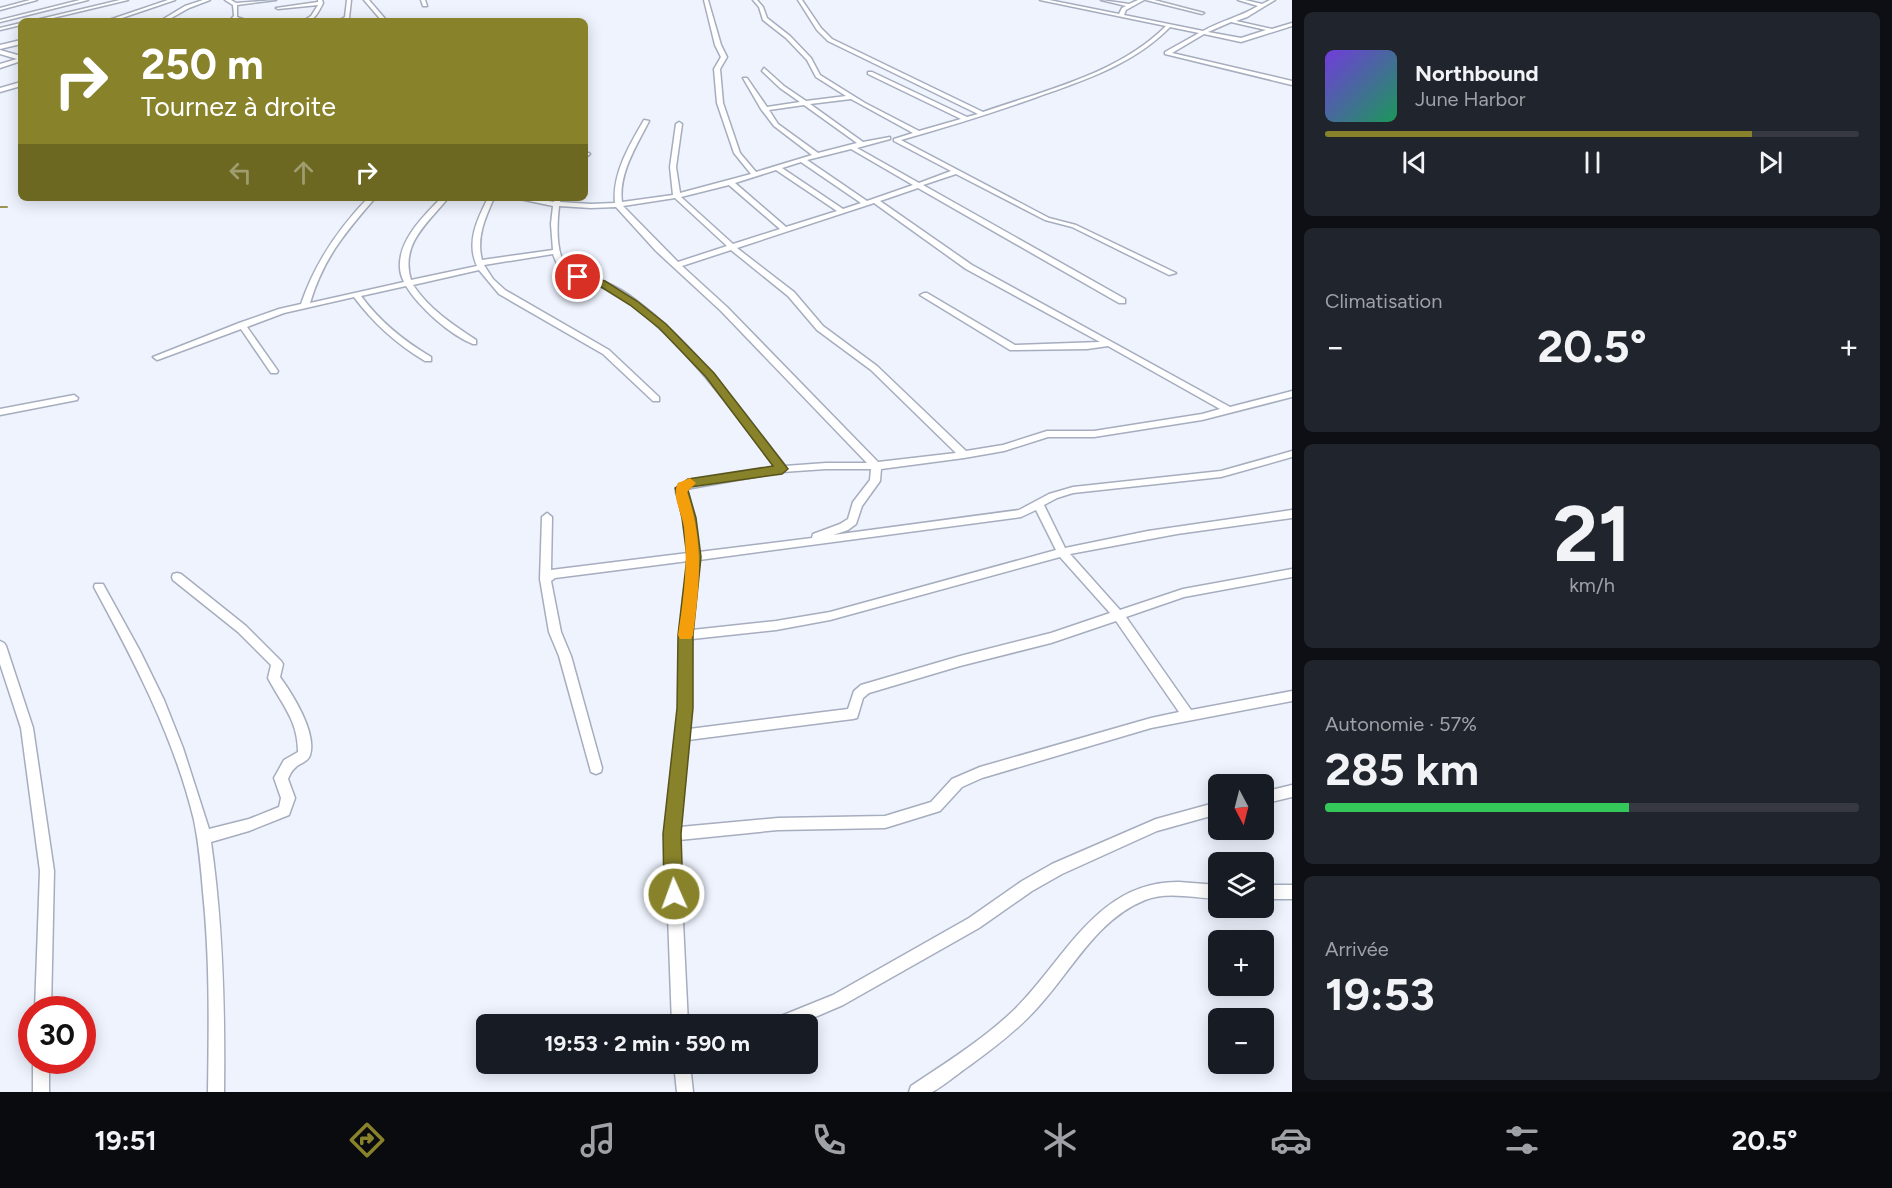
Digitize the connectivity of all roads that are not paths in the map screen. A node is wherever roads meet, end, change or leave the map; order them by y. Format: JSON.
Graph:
{"nodes":[{"id":1,"x":35,"y":0,"type":"edge"},
{"id":2,"x":86,"y":0,"type":"edge"},
{"id":3,"x":126,"y":0,"type":"edge"},
{"id":4,"x":174,"y":0,"type":"edge"},
{"id":5,"x":208,"y":0,"type":"edge"},
{"id":6,"x":227,"y":0,"type":"edge"},
{"id":7,"x":273,"y":0,"type":"edge"},
{"id":8,"x":296,"y":0,"type":"edge"},
{"id":9,"x":349,"y":0,"type":"edge"},
{"id":10,"x":355,"y":0,"type":"edge"},
{"id":11,"x":366,"y":0,"type":"edge"},
{"id":12,"x":706,"y":0,"type":"edge"},
{"id":13,"x":755,"y":0,"type":"edge"},
{"id":14,"x":800,"y":0,"type":"edge"},
{"id":15,"x":1042,"y":0,"type":"edge"},
{"id":16,"x":1103,"y":0,"type":"edge"},
{"id":17,"x":1142,"y":0,"type":"edge"},
{"id":18,"x":1148,"y":0,"type":"edge"},
{"id":19,"x":1240,"y":0,"type":"edge"},
{"id":20,"x":1273,"y":0,"type":"edge"},
{"id":21,"x":321,"y":2,"type":"edge"},
{"id":22,"x":61,"y":3,"type":"edge"},
{"id":23,"x":235,"y":4,"type":"junction"},
{"id":24,"x":1130,"y":6,"type":"junction"},
{"id":25,"x":1263,"y":6,"type":"junction"},
{"id":26,"x":278,"y":8,"type":"dead end"},
{"id":27,"x":0,"y":9,"type":"edge"},
{"id":28,"x":73,"y":12,"type":"junction"},
{"id":29,"x":1202,"y":13,"type":"dead end"},
{"id":30,"x":1121,"y":16,"type":"junction"},
{"id":31,"x":47,"y":18,"type":"edge"},
{"id":32,"x":117,"y":18,"type":"edge"},
{"id":33,"x":168,"y":18,"type":"edge"},
{"id":34,"x":233,"y":18,"type":"edge"},
{"id":35,"x":311,"y":18,"type":"edge"},
{"id":36,"x":347,"y":18,"type":"edge"},
{"id":37,"x":382,"y":18,"type":"edge"},
{"id":38,"x":0,"y":21,"type":"edge"},
{"id":39,"x":1230,"y":21,"type":"junction"},
{"id":40,"x":1292,"y":24,"type":"edge"},
{"id":41,"x":18,"y":25,"type":"edge"},
{"id":42,"x":1169,"y":26,"type":"junction"},
{"id":43,"x":0,"y":29,"type":"edge"},
{"id":44,"x":1276,"y":30,"type":"junction"},
{"id":45,"x":1285,"y":32,"type":"dead end"},
{"id":46,"x":1204,"y":33,"type":"junction"},
{"id":47,"x":18,"y":43,"type":"edge"},
{"id":48,"x":0,"y":46,"type":"edge"},
{"id":49,"x":0,"y":52,"type":"edge"},
{"id":50,"x":18,"y":57,"type":"edge"},
{"id":51,"x":18,"y":59,"type":"edge"},
{"id":52,"x":0,"y":66,"type":"edge"},
{"id":53,"x":764,"y":70,"type":"dead end"},
{"id":54,"x":870,"y":73,"type":"dead end"},
{"id":55,"x":744,"y":79,"type":"dead end"},
{"id":56,"x":1292,"y":83,"type":"edge"},
{"id":57,"x":18,"y":85,"type":"edge"},
{"id":58,"x":0,"y":90,"type":"edge"},
{"id":59,"x":851,"y":97,"type":"junction"},
{"id":60,"x":807,"y":104,"type":"junction"},
{"id":61,"x":764,"y":109,"type":"junction"},
{"id":62,"x":983,"y":114,"type":"junction"},
{"id":63,"x":966,"y":119,"type":"junction"},
{"id":64,"x":646,"y":121,"type":"dead end"},
{"id":65,"x":679,"y":124,"type":"dead end"},
{"id":66,"x":916,"y":132,"type":"junction"},
{"id":67,"x":888,"y":138,"type":"dead end"},
{"id":68,"x":862,"y":144,"type":"junction"},
{"id":69,"x":851,"y":147,"type":"junction"},
{"id":70,"x":816,"y":155,"type":"junction"},
{"id":71,"x":801,"y":159,"type":"junction"},
{"id":72,"x":777,"y":168,"type":"junction"},
{"id":73,"x":957,"y":171,"type":"junction"},
{"id":74,"x":755,"y":175,"type":"junction"},
{"id":75,"x":730,"y":182,"type":"junction"},
{"id":76,"x":915,"y":185,"type":"junction"},
{"id":77,"x":677,"y":197,"type":"junction"},
{"id":78,"x":369,"y":201,"type":"edge"},
{"id":79,"x":443,"y":201,"type":"edge"},
{"id":80,"x":490,"y":201,"type":"edge"},
{"id":81,"x":875,"y":201,"type":"junction"},
{"id":82,"x":556,"y":202,"type":"edge"},
{"id":83,"x":866,"y":204,"type":"junction"},
{"id":84,"x":620,"y":207,"type":"junction"},
{"id":85,"x":841,"y":211,"type":"junction"},
{"id":86,"x":785,"y":230,"type":"junction"},
{"id":87,"x":733,"y":248,"type":"junction"},
{"id":88,"x":557,"y":250,"type":"junction"},
{"id":89,"x":481,"y":265,"type":"junction"},
{"id":90,"x":677,"y":265,"type":"junction"},
{"id":91,"x":1172,"y":273,"type":"dead end"},
{"id":92,"x":407,"y":284,"type":"junction"},
{"id":93,"x":356,"y":294,"type":"junction"},
{"id":94,"x":924,"y":295,"type":"dead end"},
{"id":95,"x":1122,"y":301,"type":"dead end"},
{"id":96,"x":305,"y":304,"type":"junction"},
{"id":97,"x":242,"y":325,"type":"junction"},
{"id":98,"x":473,"y":342,"type":"dead end"},
{"id":99,"x":1109,"y":343,"type":"junction"},
{"id":100,"x":157,"y":357,"type":"dead end"},
{"id":101,"x":428,"y":359,"type":"dead end"},
{"id":102,"x":274,"y":371,"type":"dead end"},
{"id":103,"x":1292,"y":394,"type":"edge"},
{"id":104,"x":74,"y":398,"type":"dead end"},
{"id":105,"x":656,"y":399,"type":"dead end"},
{"id":106,"x":1230,"y":411,"type":"junction"},
{"id":107,"x":0,"y":412,"type":"edge"},
{"id":108,"x":1292,"y":454,"type":"edge"},
{"id":109,"x":964,"y":455,"type":"junction"},
{"id":110,"x":876,"y":466,"type":"junction"},
{"id":111,"x":782,"y":469,"type":"junction"},
{"id":112,"x":1038,"y":504,"type":"junction"},
{"id":113,"x":1292,"y":514,"type":"edge"},
{"id":114,"x":548,"y":517,"type":"dead end"},
{"id":115,"x":806,"y":542,"type":"junction"},
{"id":116,"x":1062,"y":552,"type":"junction"},
{"id":117,"x":694,"y":557,"type":"junction"},
{"id":118,"x":1292,"y":573,"type":"edge"},
{"id":119,"x":177,"y":577,"type":"dead end"},
{"id":120,"x":546,"y":577,"type":"junction"},
{"id":121,"x":99,"y":587,"type":"dead end"},
{"id":122,"x":1118,"y":615,"type":"junction"},
{"id":123,"x":686,"y":635,"type":"junction"},
{"id":124,"x":0,"y":646,"type":"edge"},
{"id":125,"x":1292,"y":696,"type":"edge"},
{"id":126,"x":1188,"y":715,"type":"junction"},
{"id":127,"x":682,"y":735,"type":"junction"},
{"id":128,"x":596,"y":768,"type":"dead end"},
{"id":129,"x":1292,"y":791,"type":"edge"},
{"id":130,"x":1274,"y":795,"type":"edge"},
{"id":131,"x":1208,"y":811,"type":"edge"},
{"id":132,"x":672,"y":834,"type":"junction"},
{"id":133,"x":204,"y":837,"type":"junction"},
{"id":134,"x":1208,"y":891,"type":"edge"},
{"id":135,"x":1274,"y":892,"type":"edge"},
{"id":136,"x":1292,"y":892,"type":"edge"},
{"id":137,"x":43,"y":996,"type":"edge"},
{"id":138,"x":680,"y":1014,"type":"edge"},
{"id":139,"x":805,"y":1014,"type":"edge"},
{"id":140,"x":41,"y":1074,"type":"edge"},
{"id":141,"x":683,"y":1074,"type":"edge"},
{"id":142,"x":40,"y":1092,"type":"edge"},
{"id":143,"x":216,"y":1092,"type":"edge"},
{"id":144,"x":686,"y":1092,"type":"edge"},
{"id":145,"x":917,"y":1092,"type":"edge"}],
"edges":[{"from":1,"to":27,"type":"street"},
{"from":2,"to":22,"type":"street"},
{"from":3,"to":28,"type":"street"},
{"from":4,"to":32,"type":"street"},
{"from":5,"to":33,"type":"street"},
{"from":6,"to":23,"type":"street"},
{"from":7,"to":8,"type":"street"},
{"from":7,"to":23,"type":"street"},
{"from":9,"to":10,"type":"street"},
{"from":9,"to":36,"type":"street"},
{"from":11,"to":37,"type":"street"},
{"from":12,"to":74,"type":"street"},
{"from":13,"to":59,"type":"street"},
{"from":14,"to":62,"type":"street"},
{"from":15,"to":30,"type":"street"},
{"from":16,"to":24,"type":"street"},
{"from":17,"to":24,"type":"street"},
{"from":18,"to":29,"type":"street"},
{"from":19,"to":25,"type":"street"},
{"from":20,"to":25,"type":"street"},
{"from":21,"to":26,"type":"street"},
{"from":21,"to":35,"type":"street"},
{"from":22,"to":28,"type":"street"},
{"from":22,"to":38,"type":"street"},
{"from":23,"to":34,"type":"street"},
{"from":24,"to":30,"type":"street"},
{"from":25,"to":39,"type":"street"},
{"from":28,"to":31,"type":"street"},
{"from":30,"to":42,"type":"street"},
{"from":39,"to":44,"type":"street"},
{"from":39,"to":46,"type":"street"},
{"from":40,"to":44,"type":"street"},
{"from":41,"to":43,"type":"street"},
{"from":42,"to":46,"type":"street"},
{"from":42,"to":62,"type":"street"},
{"from":44,"to":45,"type":"street"},
{"from":44,"to":46,"type":"street"},
{"from":46,"to":56,"type":"street"},
{"from":47,"to":48,"type":"street"},
{"from":49,"to":50,"type":"street"},
{"from":51,"to":52,"type":"street"},
{"from":53,"to":60,"type":"street"},
{"from":54,"to":63,"type":"street"},
{"from":55,"to":61,"type":"street"},
{"from":57,"to":58,"type":"street"},
{"from":59,"to":60,"type":"street"},
{"from":59,"to":66,"type":"street"},
{"from":60,"to":61,"type":"street"},
{"from":60,"to":68,"type":"street"},
{"from":61,"to":70,"type":"street"},
{"from":62,"to":63,"type":"street"},
{"from":63,"to":66,"type":"street"},
{"from":64,"to":84,"type":"street"},
{"from":65,"to":77,"type":"street"},
{"from":66,"to":73,"type":"street"},
{"from":67,"to":68,"type":"street"},
{"from":68,"to":69,"type":"street"},
{"from":69,"to":70,"type":"street"},
{"from":69,"to":76,"type":"street"},
{"from":70,"to":71,"type":"street"},
{"from":71,"to":72,"type":"street"},
{"from":71,"to":83,"type":"street"},
{"from":72,"to":74,"type":"street"},
{"from":72,"to":85,"type":"street"},
{"from":73,"to":76,"type":"street"},
{"from":73,"to":91,"type":"street"},
{"from":74,"to":75,"type":"street"},
{"from":75,"to":77,"type":"street"},
{"from":75,"to":86,"type":"street"},
{"from":76,"to":81,"type":"street"},
{"from":76,"to":95,"type":"street"},
{"from":77,"to":84,"type":"street"},
{"from":77,"to":87,"type":"street"},
{"from":78,"to":96,"type":"street"},
{"from":79,"to":92,"type":"street"},
{"from":80,"to":89,"type":"street"},
{"from":81,"to":83,"type":"street"},
{"from":81,"to":99,"type":"street"},
{"from":82,"to":84,"type":"street"},
{"from":82,"to":88,"type":"street"},
{"from":83,"to":85,"type":"street"},
{"from":84,"to":90,"type":"street"},
{"from":85,"to":86,"type":"street"},
{"from":86,"to":87,"type":"street"},
{"from":87,"to":90,"type":"street"},
{"from":87,"to":109,"type":"street"},
{"from":88,"to":89,"type":"street"},
{"from":88,"to":111,"type":"street"},
{"from":89,"to":92,"type":"street"},
{"from":89,"to":105,"type":"street"},
{"from":90,"to":110,"type":"street"},
{"from":92,"to":93,"type":"street"},
{"from":92,"to":98,"type":"street"},
{"from":93,"to":96,"type":"street"},
{"from":93,"to":101,"type":"street"},
{"from":94,"to":99,"type":"street"},
{"from":96,"to":97,"type":"street"},
{"from":97,"to":100,"type":"street"},
{"from":97,"to":102,"type":"street"},
{"from":99,"to":106,"type":"street"},
{"from":103,"to":106,"type":"street"},
{"from":104,"to":107,"type":"street"},
{"from":106,"to":109,"type":"street"},
{"from":108,"to":112,"type":"street"},
{"from":109,"to":110,"type":"street"},
{"from":110,"to":111,"type":"street"},
{"from":110,"to":115,"type":"street"},
{"from":111,"to":117,"type":"street"},
{"from":112,"to":115,"type":"street"},
{"from":112,"to":116,"type":"street"},
{"from":113,"to":116,"type":"street"},
{"from":114,"to":120,"type":"street"},
{"from":115,"to":117,"type":"street"},
{"from":116,"to":122,"type":"street"},
{"from":116,"to":123,"type":"street"},
{"from":117,"to":120,"type":"street"},
{"from":117,"to":123,"type":"street"},
{"from":118,"to":122,"type":"street"},
{"from":119,"to":133,"type":"street"},
{"from":120,"to":128,"type":"street"},
{"from":121,"to":133,"type":"street"},
{"from":122,"to":126,"type":"street"},
{"from":122,"to":127,"type":"street"},
{"from":123,"to":127,"type":"street"},
{"from":124,"to":137,"type":"street"},
{"from":125,"to":126,"type":"street"},
{"from":126,"to":132,"type":"street"},
{"from":127,"to":132,"type":"street"},
{"from":129,"to":130,"type":"street"},
{"from":131,"to":139,"type":"street"},
{"from":132,"to":138,"type":"street"},
{"from":133,"to":143,"type":"street"},
{"from":134,"to":145,"type":"street"},
{"from":135,"to":136,"type":"street"},
{"from":140,"to":142,"type":"street"},
{"from":141,"to":144,"type":"street"}]}
